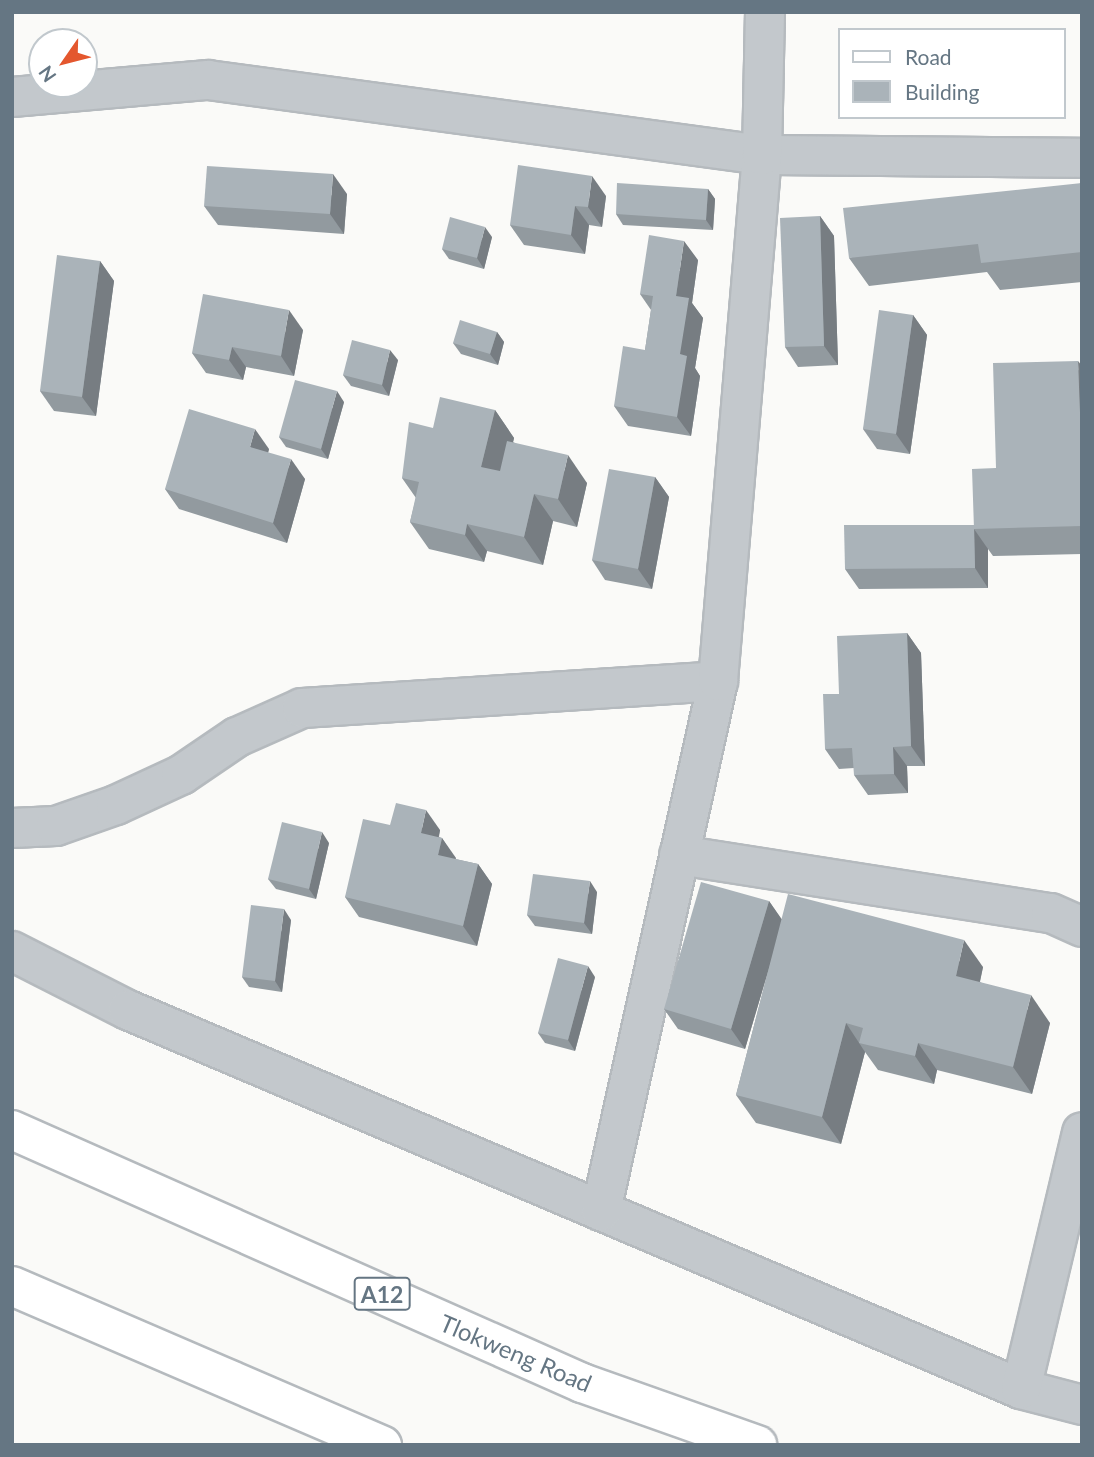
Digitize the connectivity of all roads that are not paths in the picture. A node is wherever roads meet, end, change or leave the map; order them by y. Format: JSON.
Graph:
{"nodes":[{"id":1,"x":765,"y":12,"type":"edge"},
{"id":2,"x":12,"y":97,"type":"edge"},
{"id":3,"x":762,"y":155,"type":"junction"},
{"id":4,"x":1082,"y":158,"type":"edge"},
{"id":5,"x":718,"y":681,"type":"junction"},
{"id":6,"x":12,"y":828,"type":"edge"},
{"id":7,"x":679,"y":855,"type":"junction"},
{"id":8,"x":1082,"y":927,"type":"edge"},
{"id":9,"x":12,"y":951,"type":"edge"},
{"id":10,"x":12,"y":1130,"type":"edge"},
{"id":11,"x":1082,"y":1132,"type":"edge"},
{"id":12,"x":601,"y":1211,"type":"junction"},
{"id":13,"x":12,"y":1286,"type":"edge"},
{"id":14,"x":1021,"y":1389,"type":"junction"},
{"id":15,"x":1082,"y":1405,"type":"edge"},
{"id":16,"x":382,"y":1445,"type":"edge"},
{"id":17,"x":757,"y":1445,"type":"edge"}],
"edges":[{"from":1,"to":3,"type":"street"},
{"from":2,"to":3,"type":"street"},
{"from":3,"to":4,"type":"street"},
{"from":3,"to":5,"type":"street"},
{"from":5,"to":6,"type":"street"},
{"from":5,"to":7,"type":"street"},
{"from":7,"to":8,"type":"street"},
{"from":7,"to":12,"type":"street"},
{"from":9,"to":12,"type":"street"},
{"from":10,"to":17,"type":"main road","name":"Tlokweng Road","number":"A12"},
{"from":11,"to":14,"type":"street"},
{"from":12,"to":14,"type":"street"},
{"from":13,"to":16,"type":"main road"},
{"from":14,"to":15,"type":"street"}]}
